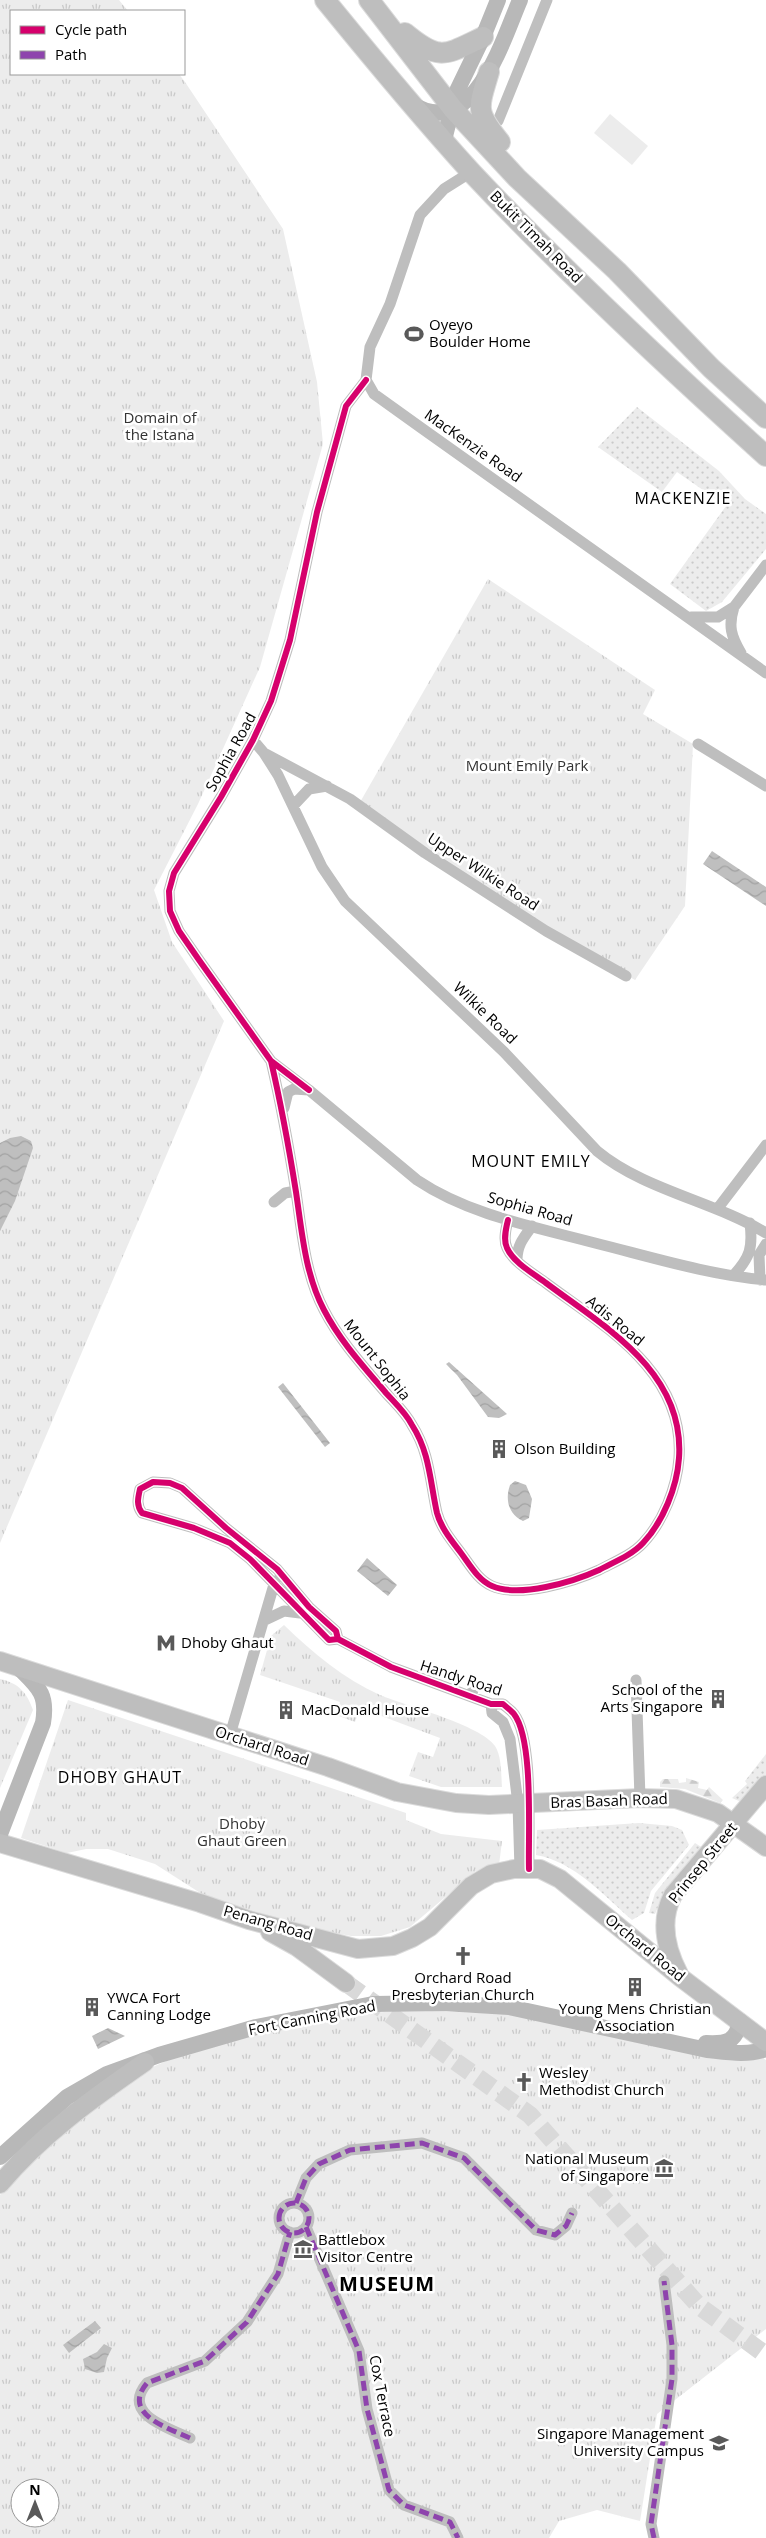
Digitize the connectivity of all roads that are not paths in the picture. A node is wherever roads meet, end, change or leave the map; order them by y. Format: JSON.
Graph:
{"nodes":[{"id":1,"x":325,"y":0,"type":"edge"},
{"id":2,"x":498,"y":0,"type":"edge"},
{"id":3,"x":520,"y":0,"type":"edge"},
{"id":4,"x":373,"y":5,"type":"edge"},
{"id":5,"x":398,"y":36,"type":"junction"},
{"id":6,"x":483,"y":37,"type":"junction"},
{"id":7,"x":384,"y":71,"type":"junction"},
{"id":8,"x":489,"y":72,"type":"junction"},
{"id":9,"x":408,"y":102,"type":"junction"},
{"id":10,"x":453,"y":109,"type":"junction"},
{"id":11,"x":444,"y":140,"type":"junction"},
{"id":12,"x":471,"y":172,"type":"junction"},
{"id":13,"x":607,"y":262,"type":"junction"},
{"id":14,"x":366,"y":380,"type":"junction"},
{"id":15,"x":764,"y":411,"type":"edge"},
{"id":16,"x":766,"y":456,"type":"edge"},
{"id":17,"x":766,"y":565,"type":"edge"},
{"id":18,"x":734,"y":606,"type":"junction"},
{"id":19,"x":689,"y":617,"type":"junction"},
{"id":20,"x":743,"y":657,"type":"junction"},
{"id":21,"x":766,"y":673,"type":"edge"},
{"id":22,"x":253,"y":740,"type":"junction"},
{"id":23,"x":698,"y":744,"type":"dead end"},
{"id":24,"x":264,"y":753,"type":"junction"},
{"id":25,"x":327,"y":786,"type":"junction"},
{"id":26,"x":766,"y":786,"type":"edge"},
{"id":27,"x":293,"y":806,"type":"junction"},
{"id":28,"x":626,"y":976,"type":"dead end"},
{"id":29,"x":271,"y":1061,"type":"junction"},
{"id":30,"x":313,"y":1093,"type":"junction"},
{"id":31,"x":283,"y":1114,"type":"junction"},
{"id":32,"x":766,"y":1145,"type":"edge"},
{"id":33,"x":296,"y":1191,"type":"junction"},
{"id":34,"x":274,"y":1202,"type":"dead end"},
{"id":35,"x":718,"y":1208,"type":"junction"},
{"id":36,"x":508,"y":1220,"type":"junction"},
{"id":37,"x":750,"y":1224,"type":"junction"},
{"id":38,"x":532,"y":1226,"type":"junction"},
{"id":39,"x":766,"y":1233,"type":"edge"},
{"id":40,"x":766,"y":1244,"type":"edge"},
{"id":41,"x":517,"y":1260,"type":"junction"},
{"id":42,"x":734,"y":1275,"type":"junction"},
{"id":43,"x":763,"y":1280,"type":"edge"},
{"id":44,"x":277,"y":1569,"type":"junction"},
{"id":45,"x":274,"y":1585,"type":"junction"},
{"id":46,"x":502,"y":1589,"type":"joint"},
{"id":47,"x":300,"y":1613,"type":"junction"},
{"id":48,"x":265,"y":1620,"type":"junction"},
{"id":49,"x":338,"y":1638,"type":"junction"},
{"id":50,"x":0,"y":1661,"type":"edge"},
{"id":51,"x":17,"y":1666,"type":"junction"},
{"id":52,"x":636,"y":1680,"type":"dead end"},
{"id":53,"x":475,"y":1684,"type":"dead end"},
{"id":54,"x":471,"y":1696,"type":"junction"},
{"id":55,"x":230,"y":1735,"type":"junction"},
{"id":56,"x":766,"y":1785,"type":"edge"},
{"id":57,"x":640,"y":1798,"type":"junction"},
{"id":58,"x":524,"y":1804,"type":"junction"},
{"id":59,"x":735,"y":1823,"type":"junction"},
{"id":60,"x":0,"y":1834,"type":"edge"},
{"id":61,"x":0,"y":1842,"type":"edge"},
{"id":62,"x":766,"y":1847,"type":"edge"},
{"id":63,"x":524,"y":1869,"type":"junction"},
{"id":64,"x":249,"y":1920,"type":"junction"},
{"id":65,"x":680,"y":1977,"type":"junction"},
{"id":66,"x":346,"y":1983,"type":"tunnel mouth"},
{"id":67,"x":740,"y":2020,"type":"junction"},
{"id":68,"x":672,"y":2042,"type":"junction"},
{"id":69,"x":766,"y":2042,"type":"edge"},
{"id":70,"x":766,"y":2049,"type":"edge"},
{"id":71,"x":148,"y":2060,"type":"junction"},
{"id":72,"x":6,"y":2152,"type":"edge"},
{"id":73,"x":0,"y":2184,"type":"edge"},
{"id":74,"x":296,"y":2203,"type":"junction"},
{"id":75,"x":572,"y":2213,"type":"dead end"},
{"id":76,"x":306,"y":2227,"type":"junction"},
{"id":77,"x":290,"y":2232,"type":"junction"},
{"id":78,"x":664,"y":2280,"type":"dead end"},
{"id":79,"x":190,"y":2438,"type":"dead end"},
{"id":80,"x":458,"y":2538,"type":"edge"},
{"id":81,"x":654,"y":2538,"type":"edge"}],
"edges":[{"from":1,"to":7,"type":"highway","name":"Bukit Timah Road"},
{"from":2,"to":6,"type":"main road"},
{"from":3,"to":8,"type":"main road"},
{"from":4,"to":5,"type":"highway","name":"Bukit Timah Road"},
{"from":4,"to":6,"type":"highway"},
{"from":5,"to":7,"type":"highway"},
{"from":5,"to":10,"type":"highway","name":"Bukit Timah Road"},
{"from":6,"to":10,"type":"main road"},
{"from":7,"to":9,"type":"highway","name":"Bukit Timah Road"},
{"from":8,"to":10,"type":"main road"},
{"from":8,"to":13,"type":"highway"},
{"from":9,"to":10,"type":"main road"},
{"from":9,"to":11,"type":"highway","name":"Bukit Timah Road"},
{"from":10,"to":11,"type":"main road"},
{"from":10,"to":13,"type":"highway","name":"Bukit Timah Road"},
{"from":11,"to":12,"type":"highway","name":"Bukit Timah Road"},
{"from":12,"to":14,"type":"street"},
{"from":12,"to":16,"type":"highway","name":"Bukit Timah Road"},
{"from":13,"to":15,"type":"highway","name":"Bukit Timah Road"},
{"from":14,"to":19,"type":"street","name":"MacKenzie Road"},
{"from":14,"to":22,"type":"street","name":"Sophia Road"},
{"from":17,"to":18,"type":"street"},
{"from":18,"to":19,"type":"street"},
{"from":18,"to":20,"type":"street"},
{"from":19,"to":20,"type":"street","name":"MacKenzie Road"},
{"from":20,"to":21,"type":"street","name":"MacKenzie Road"},
{"from":22,"to":24,"type":"street","name":"Wilkie Road"},
{"from":22,"to":29,"type":"street","name":"Sophia Road"},
{"from":23,"to":26,"type":"street"},
{"from":24,"to":25,"type":"street","name":"Upper Wilkie Road"},
{"from":24,"to":27,"type":"street","name":"Wilkie Road"},
{"from":25,"to":27,"type":"street"},
{"from":25,"to":28,"type":"street","name":"Upper Wilkie Road"},
{"from":27,"to":35,"type":"street","name":"Wilkie Road"},
{"from":29,"to":30,"type":"street","name":"Sophia Road"},
{"from":29,"to":31,"type":"street","name":"Mount Sophia"},
{"from":30,"to":31,"type":"street","name":"Mount Sophia"},
{"from":30,"to":36,"type":"street","name":"Sophia Road"},
{"from":31,"to":33,"type":"street","name":"Mount Sophia"},
{"from":32,"to":35,"type":"street"},
{"from":33,"to":34,"type":"street"},
{"from":33,"to":46,"type":"street","name":"Mount Sophia"},
{"from":35,"to":37,"type":"street","name":"Wilkie Road"},
{"from":36,"to":38,"type":"street","name":"Sophia Road"},
{"from":36,"to":41,"type":"street","name":"Adis Road"},
{"from":37,"to":39,"type":"street","name":"Wilkie Road"},
{"from":37,"to":42,"type":"street"},
{"from":38,"to":41,"type":"street"},
{"from":38,"to":42,"type":"street","name":"Sophia Road"},
{"from":40,"to":43,"type":"street"},
{"from":41,"to":46,"type":"street","name":"Adis Road"},
{"from":42,"to":43,"type":"street","name":"Sophia Road"},
{"from":44,"to":45,"type":"street"},
{"from":44,"to":45,"type":"street","name":"Handy Road"},
{"from":44,"to":49,"type":"street","name":"Handy Road"},
{"from":45,"to":47,"type":"street","name":"Handy Road"},
{"from":45,"to":48,"type":"street"},
{"from":47,"to":48,"type":"street"},
{"from":47,"to":49,"type":"street","name":"Handy Road"},
{"from":48,"to":55,"type":"street"},
{"from":49,"to":54,"type":"street","name":"Handy Road"},
{"from":50,"to":51,"type":"main road","name":"Orchard Road"},
{"from":51,"to":55,"type":"main road","name":"Orchard Road"},
{"from":51,"to":60,"type":"main road"},
{"from":52,"to":57,"type":"street"},
{"from":53,"to":54,"type":"street"},
{"from":54,"to":58,"type":"street","name":"Handy Road"},
{"from":55,"to":58,"type":"main road","name":"Orchard Road"},
{"from":56,"to":59,"type":"main road","name":"Prinsep Street"},
{"from":57,"to":58,"type":"main road","name":"Bras Basah Road"},
{"from":57,"to":59,"type":"main road","name":"Bras Basah Road"},
{"from":58,"to":63,"type":"street","name":"Handy Road"},
{"from":59,"to":62,"type":"main road","name":"Bras Basah Road"},
{"from":59,"to":65,"type":"main road","name":"Prinsep Street"},
{"from":61,"to":64,"type":"main road","name":"Penang Road"},
{"from":63,"to":64,"type":"main road","name":"Penang Road"},
{"from":63,"to":65,"type":"main road","name":"Orchard Road"},
{"from":64,"to":66,"type":"main road"},
{"from":65,"to":67,"type":"main road","name":"Orchard Road"},
{"from":67,"to":68,"type":"main road","name":"Fort Canning Road"},
{"from":67,"to":69,"type":"main road","name":"Orchard Road"},
{"from":68,"to":70,"type":"main road","name":"Fort Canning Road"},
{"from":68,"to":71,"type":"main road","name":"Fort Canning Road"},
{"from":71,"to":72,"type":"main road","name":"Fort Canning Road"},
{"from":71,"to":73,"type":"main road"},
{"from":74,"to":75,"type":"street"},
{"from":74,"to":76,"type":"street"},
{"from":74,"to":77,"type":"street"},
{"from":76,"to":77,"type":"street"},
{"from":76,"to":80,"type":"street","name":"Cox Terrace"},
{"from":77,"to":79,"type":"street"},
{"from":78,"to":81,"type":"street"}]}
